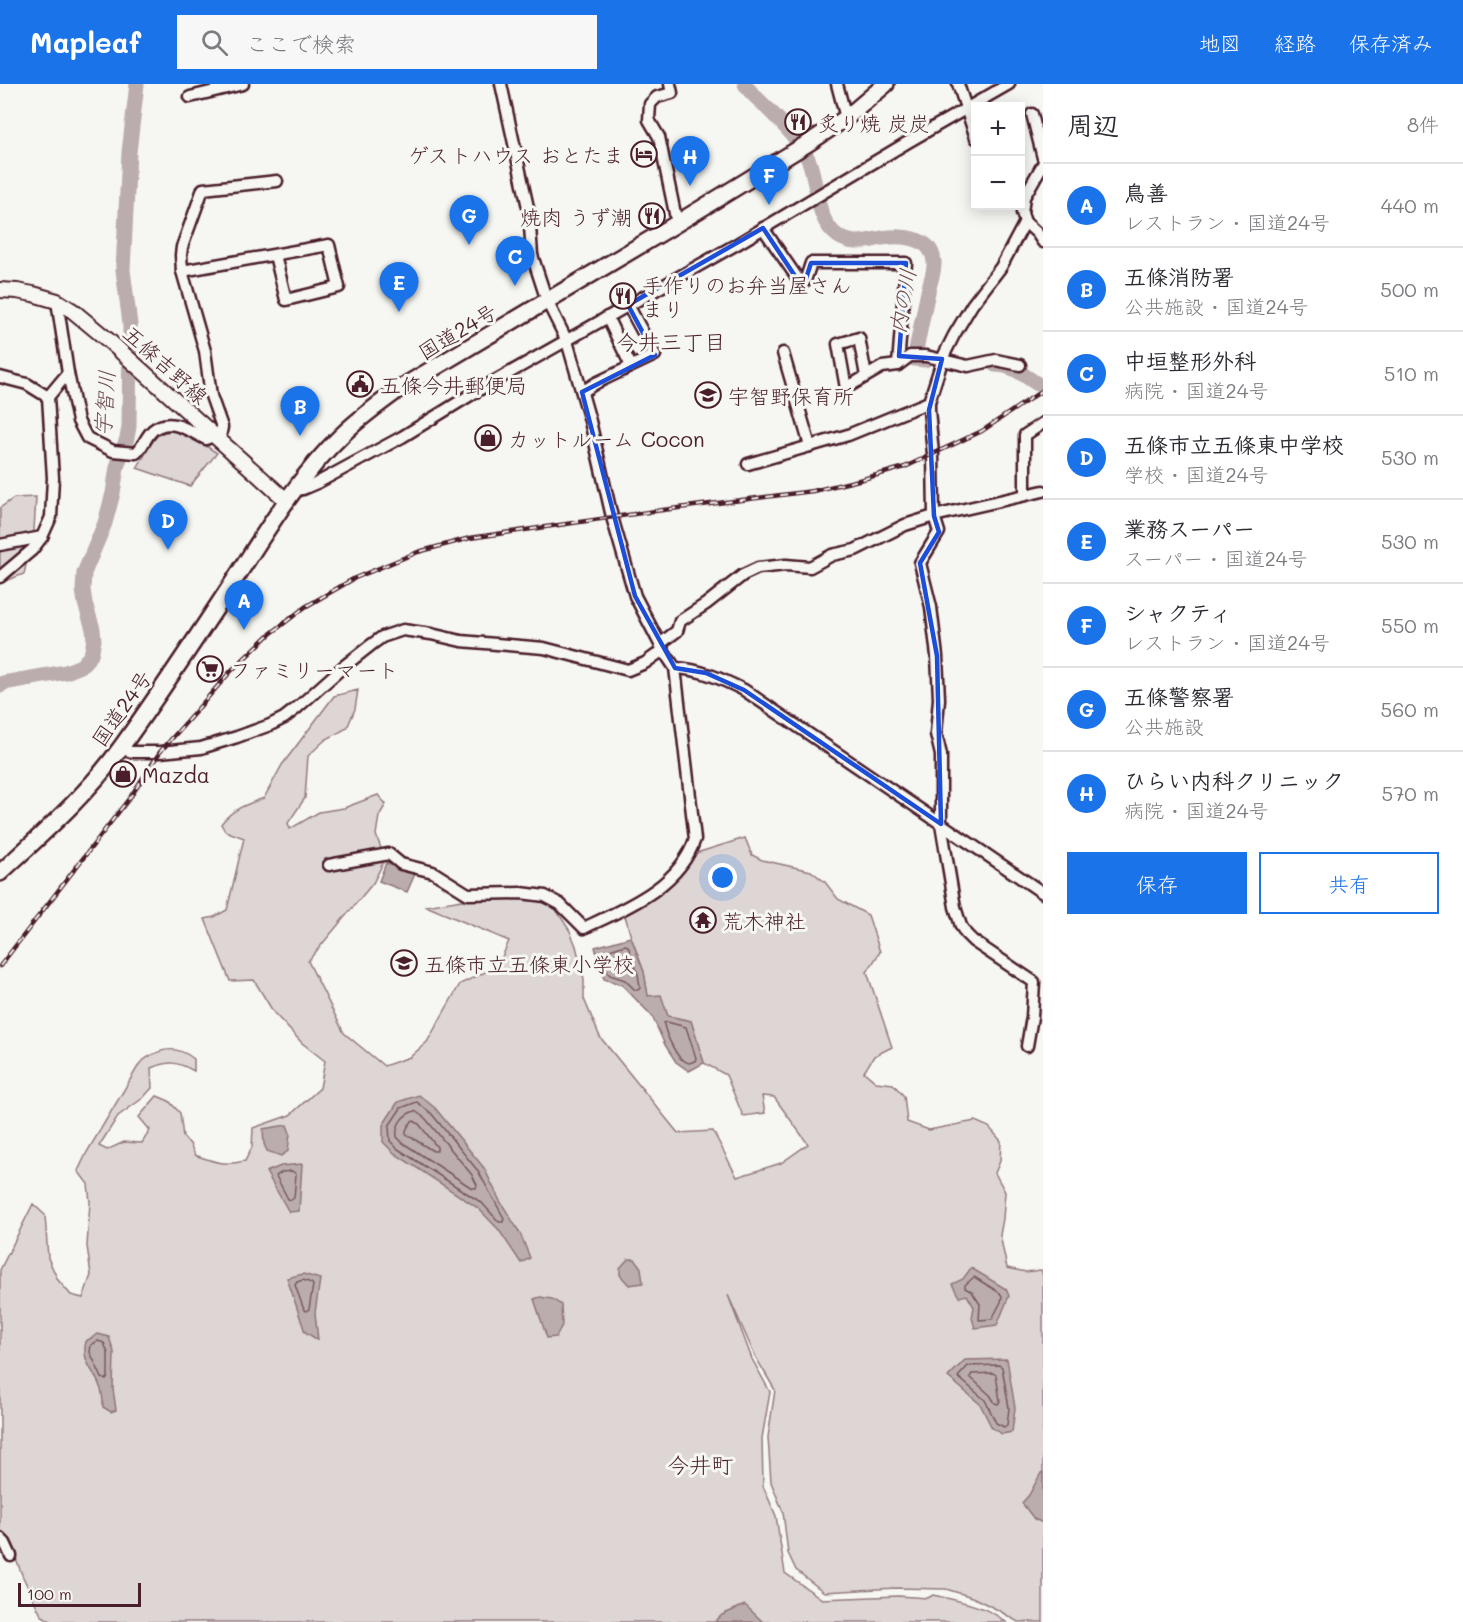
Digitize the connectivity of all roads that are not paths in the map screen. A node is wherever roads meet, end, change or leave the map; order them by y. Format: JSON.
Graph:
{"nodes":[{"id":1,"x":243,"y":84,"type":"edge"},
{"id":2,"x":501,"y":84,"type":"edge"},
{"id":3,"x":670,"y":84,"type":"edge"},
{"id":4,"x":837,"y":84,"type":"edge"},
{"id":5,"x":885,"y":84,"type":"edge"},
{"id":6,"x":957,"y":84,"type":"edge"},
{"id":7,"x":1009,"y":84,"type":"edge"},
{"id":8,"x":190,"y":97,"type":"dead end"},
{"id":9,"x":967,"y":108,"type":"junction"},
{"id":10,"x":1032,"y":114,"type":"dead end"},
{"id":11,"x":846,"y":118,"type":"junction"},
{"id":12,"x":971,"y":123,"type":"edge"},
{"id":13,"x":1043,"y":158,"type":"edge"},
{"id":14,"x":1043,"y":164,"type":"edge"},
{"id":15,"x":277,"y":182,"type":"dead end"},
{"id":16,"x":1025,"y":191,"type":"edge"},
{"id":17,"x":1022,"y":210,"type":"edge"},
{"id":18,"x":1025,"y":222,"type":"junction"},
{"id":19,"x":677,"y":223,"type":"junction"},
{"id":20,"x":764,"y":228,"type":"junction"},
{"id":21,"x":1043,"y":242,"type":"edge"},
{"id":22,"x":275,"y":255,"type":"junction"},
{"id":23,"x":182,"y":271,"type":"junction"},
{"id":24,"x":0,"y":290,"type":"edge"},
{"id":25,"x":57,"y":301,"type":"junction"},
{"id":26,"x":547,"y":301,"type":"junction"},
{"id":27,"x":628,"y":305,"type":"junction"},
{"id":28,"x":607,"y":317,"type":"junction"},
{"id":29,"x":567,"y":340,"type":"junction"},
{"id":30,"x":783,"y":353,"type":"dead end"},
{"id":31,"x":942,"y":359,"type":"junction"},
{"id":32,"x":898,"y":365,"type":"junction"},
{"id":33,"x":1020,"y":365,"type":"dead end"},
{"id":34,"x":632,"y":366,"type":"junction"},
{"id":35,"x":68,"y":373,"type":"junction"},
{"id":36,"x":866,"y":376,"type":"dead end"},
{"id":37,"x":0,"y":377,"type":"edge"},
{"id":38,"x":582,"y":392,"type":"junction"},
{"id":39,"x":48,"y":397,"type":"junction"},
{"id":40,"x":929,"y":402,"type":"junction"},
{"id":41,"x":1043,"y":423,"type":"edge"},
{"id":42,"x":216,"y":439,"type":"junction"},
{"id":43,"x":810,"y":446,"type":"junction"},
{"id":44,"x":748,"y":464,"type":"dead end"},
{"id":45,"x":1043,"y":491,"type":"edge"},
{"id":46,"x":291,"y":495,"type":"junction"},
{"id":47,"x":1025,"y":495,"type":"junction"},
{"id":48,"x":934,"y":516,"type":"junction"},
{"id":49,"x":42,"y":537,"type":"junction"},
{"id":50,"x":0,"y":545,"type":"edge"},
{"id":51,"x":0,"y":577,"type":"edge"},
{"id":52,"x":662,"y":646,"type":"junction"},
{"id":53,"x":675,"y":668,"type":"junction"},
{"id":54,"x":122,"y":747,"type":"junction"},
{"id":55,"x":941,"y":824,"type":"junction"},
{"id":56,"x":329,"y":865,"type":"dead end"},
{"id":57,"x":0,"y":873,"type":"edge"},
{"id":58,"x":1043,"y":893,"type":"edge"},
{"id":59,"x":1027,"y":1046,"type":"dead end"},
{"id":60,"x":0,"y":1538,"type":"edge"},
{"id":61,"x":11,"y":1556,"type":"dead end"}],
"edges":[{"from":1,"to":8,"type":"street"},
{"from":2,"to":26,"type":"street"},
{"from":3,"to":19,"type":"street"},
{"from":4,"to":11,"type":"street"},
{"from":5,"to":11,"type":"highway","name":"国道24号"},
{"from":6,"to":9,"type":"street"},
{"from":7,"to":9,"type":"street"},
{"from":9,"to":12,"type":"street"},
{"from":9,"to":20,"type":"street"},
{"from":10,"to":13,"type":"street"},
{"from":11,"to":19,"type":"highway","name":"国道24号"},
{"from":14,"to":16,"type":"street"},
{"from":15,"to":23,"type":"street"},
{"from":17,"to":18,"type":"street"},
{"from":18,"to":21,"type":"street"},
{"from":18,"to":31,"type":"street"},
{"from":19,"to":26,"type":"highway","name":"国道24号"},
{"from":20,"to":27,"type":"street"},
{"from":20,"to":32,"type":"street"},
{"from":22,"to":22,"type":"street"},
{"from":22,"to":23,"type":"street"},
{"from":23,"to":42,"type":"street"},
{"from":24,"to":25,"type":"main road","name":"五條吉野線"},
{"from":25,"to":35,"type":"street"},
{"from":25,"to":42,"type":"main road","name":"五條吉野線"},
{"from":26,"to":29,"type":"street"},
{"from":26,"to":46,"type":"highway","name":"国道24号"},
{"from":27,"to":28,"type":"street"},
{"from":27,"to":34,"type":"street"},
{"from":28,"to":29,"type":"street"},
{"from":28,"to":34,"type":"street"},
{"from":29,"to":38,"type":"street"},
{"from":29,"to":46,"type":"street"},
{"from":30,"to":43,"type":"street"},
{"from":31,"to":32,"type":"street"},
{"from":31,"to":33,"type":"street"},
{"from":31,"to":40,"type":"street"},
{"from":32,"to":36,"type":"street"},
{"from":34,"to":38,"type":"street"},
{"from":35,"to":39,"type":"street"},
{"from":35,"to":42,"type":"street"},
{"from":37,"to":39,"type":"street"},
{"from":38,"to":52,"type":"street"},
{"from":39,"to":49,"type":"street"},
{"from":40,"to":43,"type":"street"},
{"from":40,"to":48,"type":"street"},
{"from":41,"to":47,"type":"street"},
{"from":42,"to":46,"type":"main road","name":"五條吉野線"},
{"from":43,"to":44,"type":"street"},
{"from":45,"to":47,"type":"street"},
{"from":46,"to":54,"type":"highway","name":"国道24号"},
{"from":47,"to":48,"type":"street"},
{"from":48,"to":52,"type":"street"},
{"from":48,"to":55,"type":"street"},
{"from":49,"to":50,"type":"street"},
{"from":49,"to":51,"type":"street"},
{"from":52,"to":53,"type":"street"},
{"from":52,"to":54,"type":"street"},
{"from":53,"to":55,"type":"street"},
{"from":53,"to":56,"type":"street"},
{"from":54,"to":57,"type":"highway","name":"国道24号"},
{"from":55,"to":58,"type":"street"},
{"from":55,"to":59,"type":"street"},
{"from":60,"to":61,"type":"street"}]}
